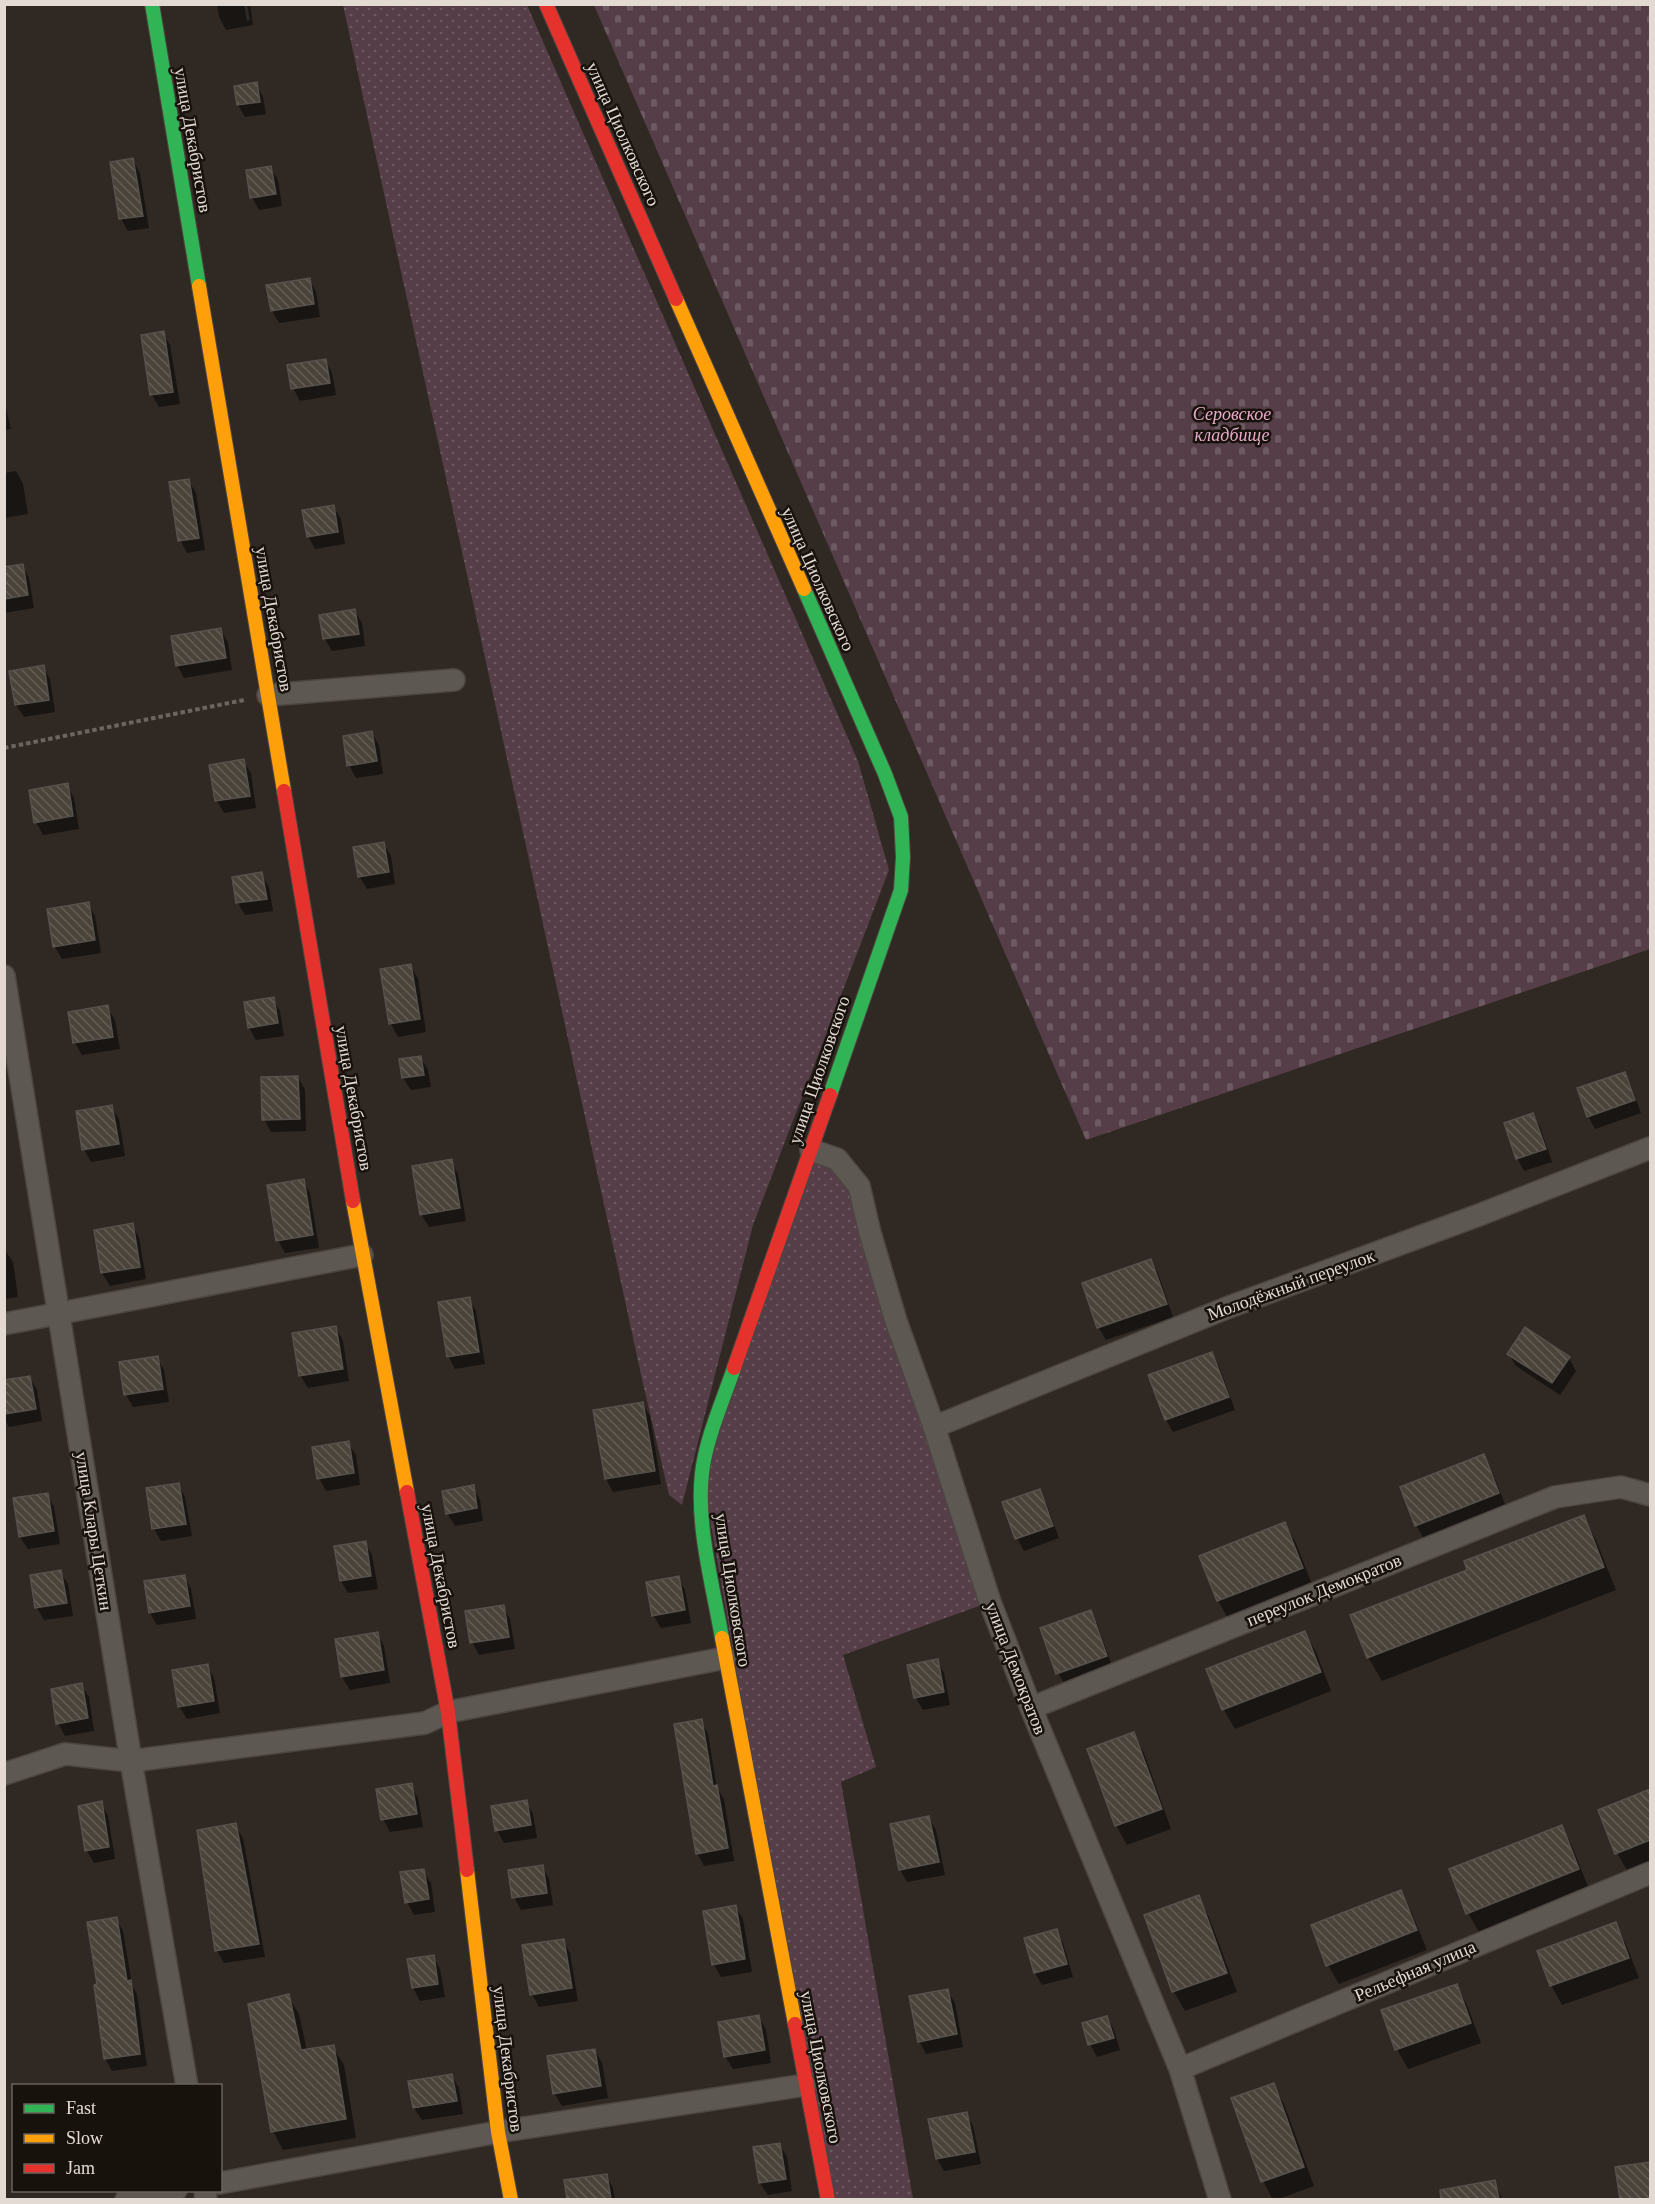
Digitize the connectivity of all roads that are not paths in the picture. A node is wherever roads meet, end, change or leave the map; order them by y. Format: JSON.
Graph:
{"nodes":[{"id":1,"x":152,"y":4,"type":"edge"},
{"id":2,"x":546,"y":4,"type":"edge"},
{"id":3,"x":454,"y":680,"type":"dead end"},
{"id":4,"x":268,"y":695,"type":"junction"},
{"id":5,"x":4,"y":976,"type":"edge"},
{"id":6,"x":1650,"y":1148,"type":"edge"},
{"id":7,"x":811,"y":1150,"type":"junction"},
{"id":8,"x":362,"y":1255,"type":"junction"},
{"id":9,"x":58,"y":1314,"type":"junction"},
{"id":10,"x":4,"y":1324,"type":"edge"},
{"id":11,"x":934,"y":1427,"type":"junction"},
{"id":12,"x":1650,"y":1495,"type":"edge"},
{"id":13,"x":725,"y":1658,"type":"junction"},
{"id":14,"x":1031,"y":1708,"type":"junction"},
{"id":15,"x":448,"y":1712,"type":"junction"},
{"id":16,"x":131,"y":1761,"type":"junction"},
{"id":17,"x":4,"y":1774,"type":"edge"},
{"id":18,"x":1650,"y":1873,"type":"edge"},
{"id":19,"x":1180,"y":2068,"type":"junction"},
{"id":20,"x":187,"y":2084,"type":"edge"},
{"id":21,"x":805,"y":2085,"type":"junction"},
{"id":22,"x":498,"y":2132,"type":"junction"},
{"id":23,"x":222,"y":2182,"type":"edge"},
{"id":24,"x":165,"y":2192,"type":"edge"},
{"id":25,"x":126,"y":2199,"type":"edge"},
{"id":26,"x":511,"y":2199,"type":"edge"},
{"id":27,"x":828,"y":2199,"type":"edge"},
{"id":28,"x":1220,"y":2199,"type":"edge"}],
"edges":[{"from":1,"to":4,"type":"main road","name":"улица Декабристов"},
{"from":2,"to":7,"type":"main road","name":"улица Циолковского"},
{"from":3,"to":4,"type":"street"},
{"from":4,"to":8,"type":"main road","name":"улица Декабристов"},
{"from":5,"to":9,"type":"street","name":"улица Клары Цеткин"},
{"from":6,"to":11,"type":"street","name":"Молодёжный переулок"},
{"from":7,"to":11,"type":"street","name":"улица Демократов"},
{"from":7,"to":13,"type":"main road","name":"улица Циолковского"},
{"from":8,"to":9,"type":"street"},
{"from":8,"to":15,"type":"main road","name":"улица Декабристов"},
{"from":9,"to":10,"type":"street"},
{"from":9,"to":16,"type":"street","name":"улица Клары Цеткин"},
{"from":11,"to":14,"type":"street","name":"улица Демократов"},
{"from":12,"to":14,"type":"street","name":"переулок Демократов"},
{"from":13,"to":15,"type":"street"},
{"from":13,"to":21,"type":"main road","name":"улица Циолковского"},
{"from":14,"to":19,"type":"street","name":"улица Демократов"},
{"from":15,"to":16,"type":"street"},
{"from":15,"to":22,"type":"main road","name":"улица Декабристов"},
{"from":16,"to":17,"type":"street"},
{"from":16,"to":20,"type":"street","name":"улица Клары Цеткин"},
{"from":18,"to":19,"type":"street","name":"Рельефная улица"},
{"from":19,"to":28,"type":"street","name":"улица Демократов"},
{"from":21,"to":22,"type":"street"},
{"from":21,"to":27,"type":"main road","name":"улица Циолковского"},
{"from":22,"to":23,"type":"street"},
{"from":22,"to":26,"type":"main road","name":"улица Декабристов"},
{"from":24,"to":25,"type":"street"}]}
